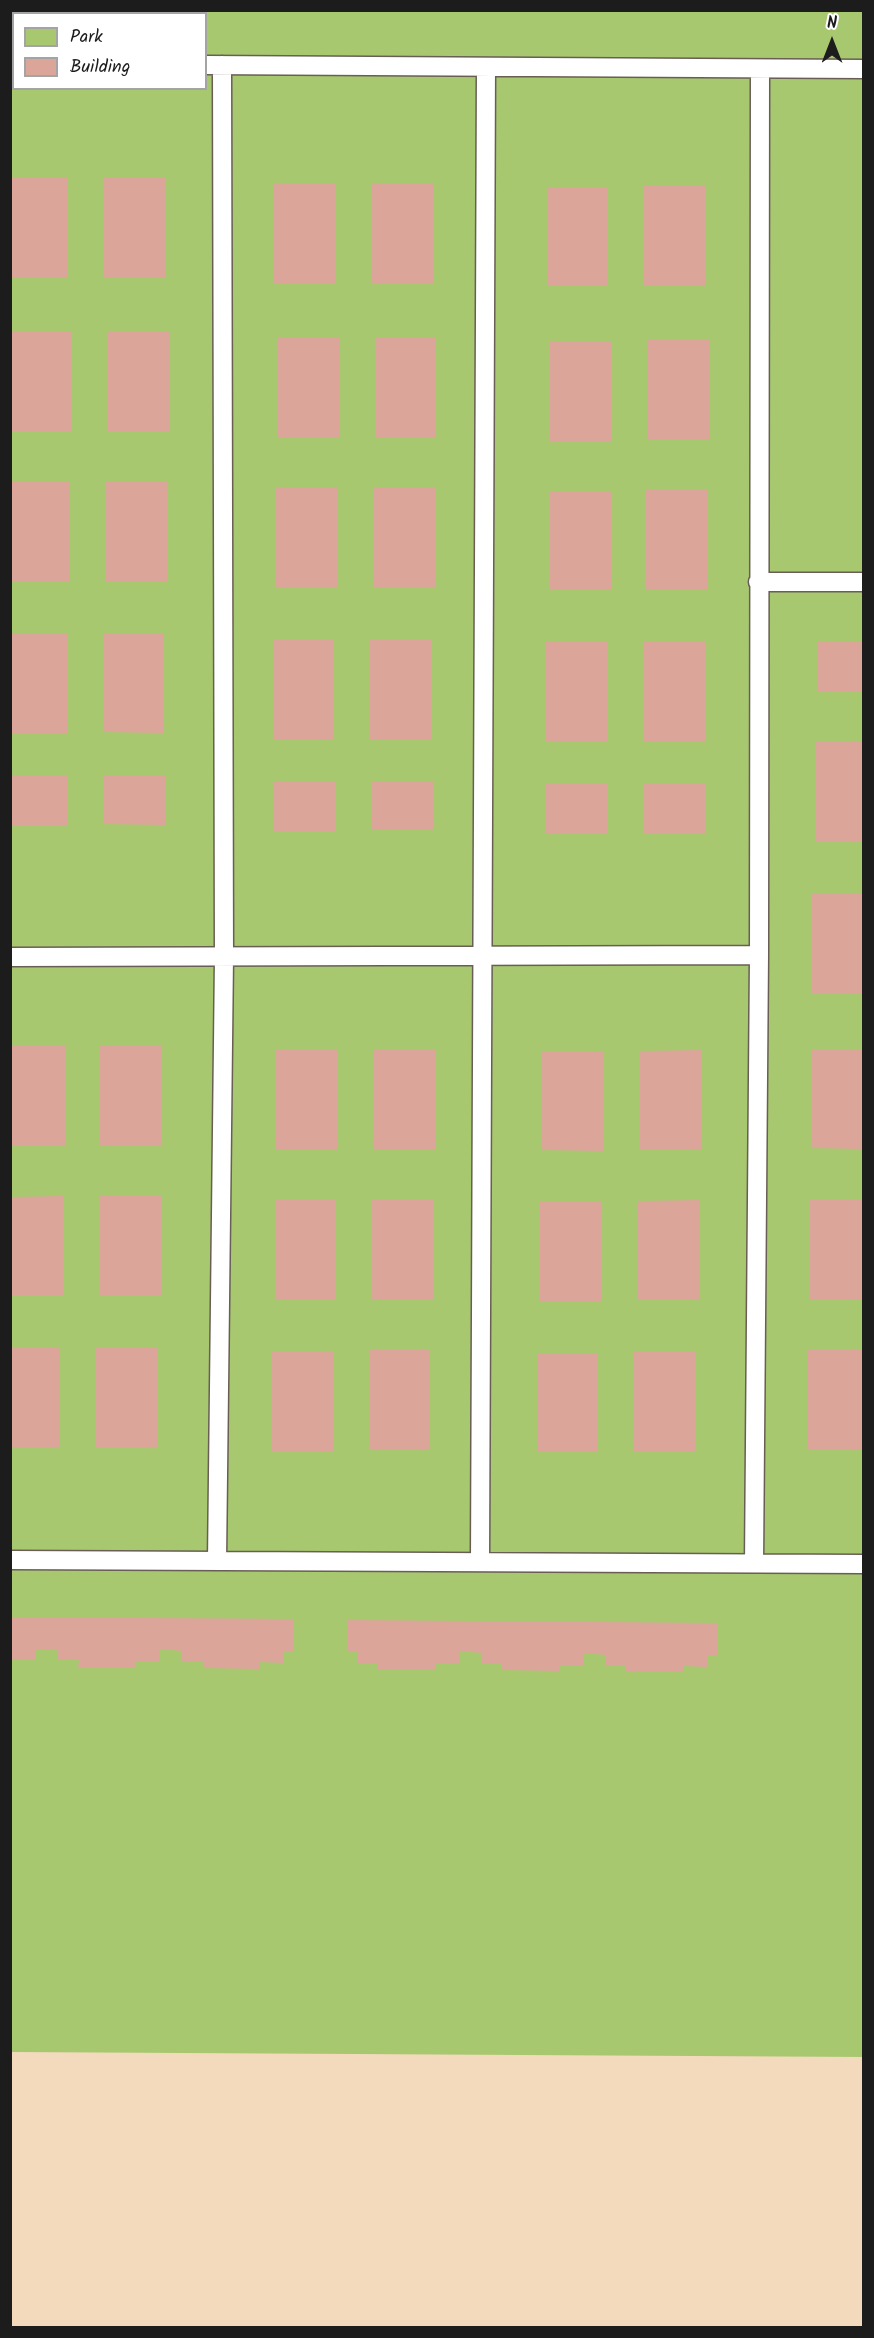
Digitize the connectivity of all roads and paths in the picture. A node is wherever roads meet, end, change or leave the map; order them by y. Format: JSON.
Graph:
{"nodes":[{"id":1,"x":214,"y":65,"type":"edge"},
{"id":2,"x":486,"y":67,"type":"junction"},
{"id":3,"x":760,"y":69,"type":"junction"},
{"id":4,"x":864,"y":69,"type":"edge"},
{"id":5,"x":759,"y":582,"type":"junction"},
{"id":6,"x":864,"y":582,"type":"edge"},
{"id":7,"x":759,"y":955,"type":"junction"},
{"id":8,"x":483,"y":956,"type":"junction"},
{"id":9,"x":10,"y":957,"type":"edge"},
{"id":10,"x":224,"y":957,"type":"junction"},
{"id":11,"x":10,"y":1560,"type":"edge"},
{"id":12,"x":217,"y":1561,"type":"junction"},
{"id":13,"x":480,"y":1562,"type":"junction"},
{"id":14,"x":754,"y":1563,"type":"junction"},
{"id":15,"x":864,"y":1564,"type":"edge"}],
"edges":[{"from":1,"to":2,"type":"lane"},
{"from":1,"to":10,"type":"lane"},
{"from":2,"to":3,"type":"lane"},
{"from":2,"to":8,"type":"lane"},
{"from":3,"to":4,"type":"lane"},
{"from":3,"to":5,"type":"lane"},
{"from":5,"to":6,"type":"lane"},
{"from":5,"to":7,"type":"lane"},
{"from":7,"to":8,"type":"lane"},
{"from":7,"to":14,"type":"lane"},
{"from":8,"to":10,"type":"lane"},
{"from":8,"to":13,"type":"lane"},
{"from":9,"to":10,"type":"lane"},
{"from":10,"to":12,"type":"lane"},
{"from":11,"to":12,"type":"lane"},
{"from":12,"to":13,"type":"lane"},
{"from":13,"to":14,"type":"lane"},
{"from":14,"to":15,"type":"lane"}]}
